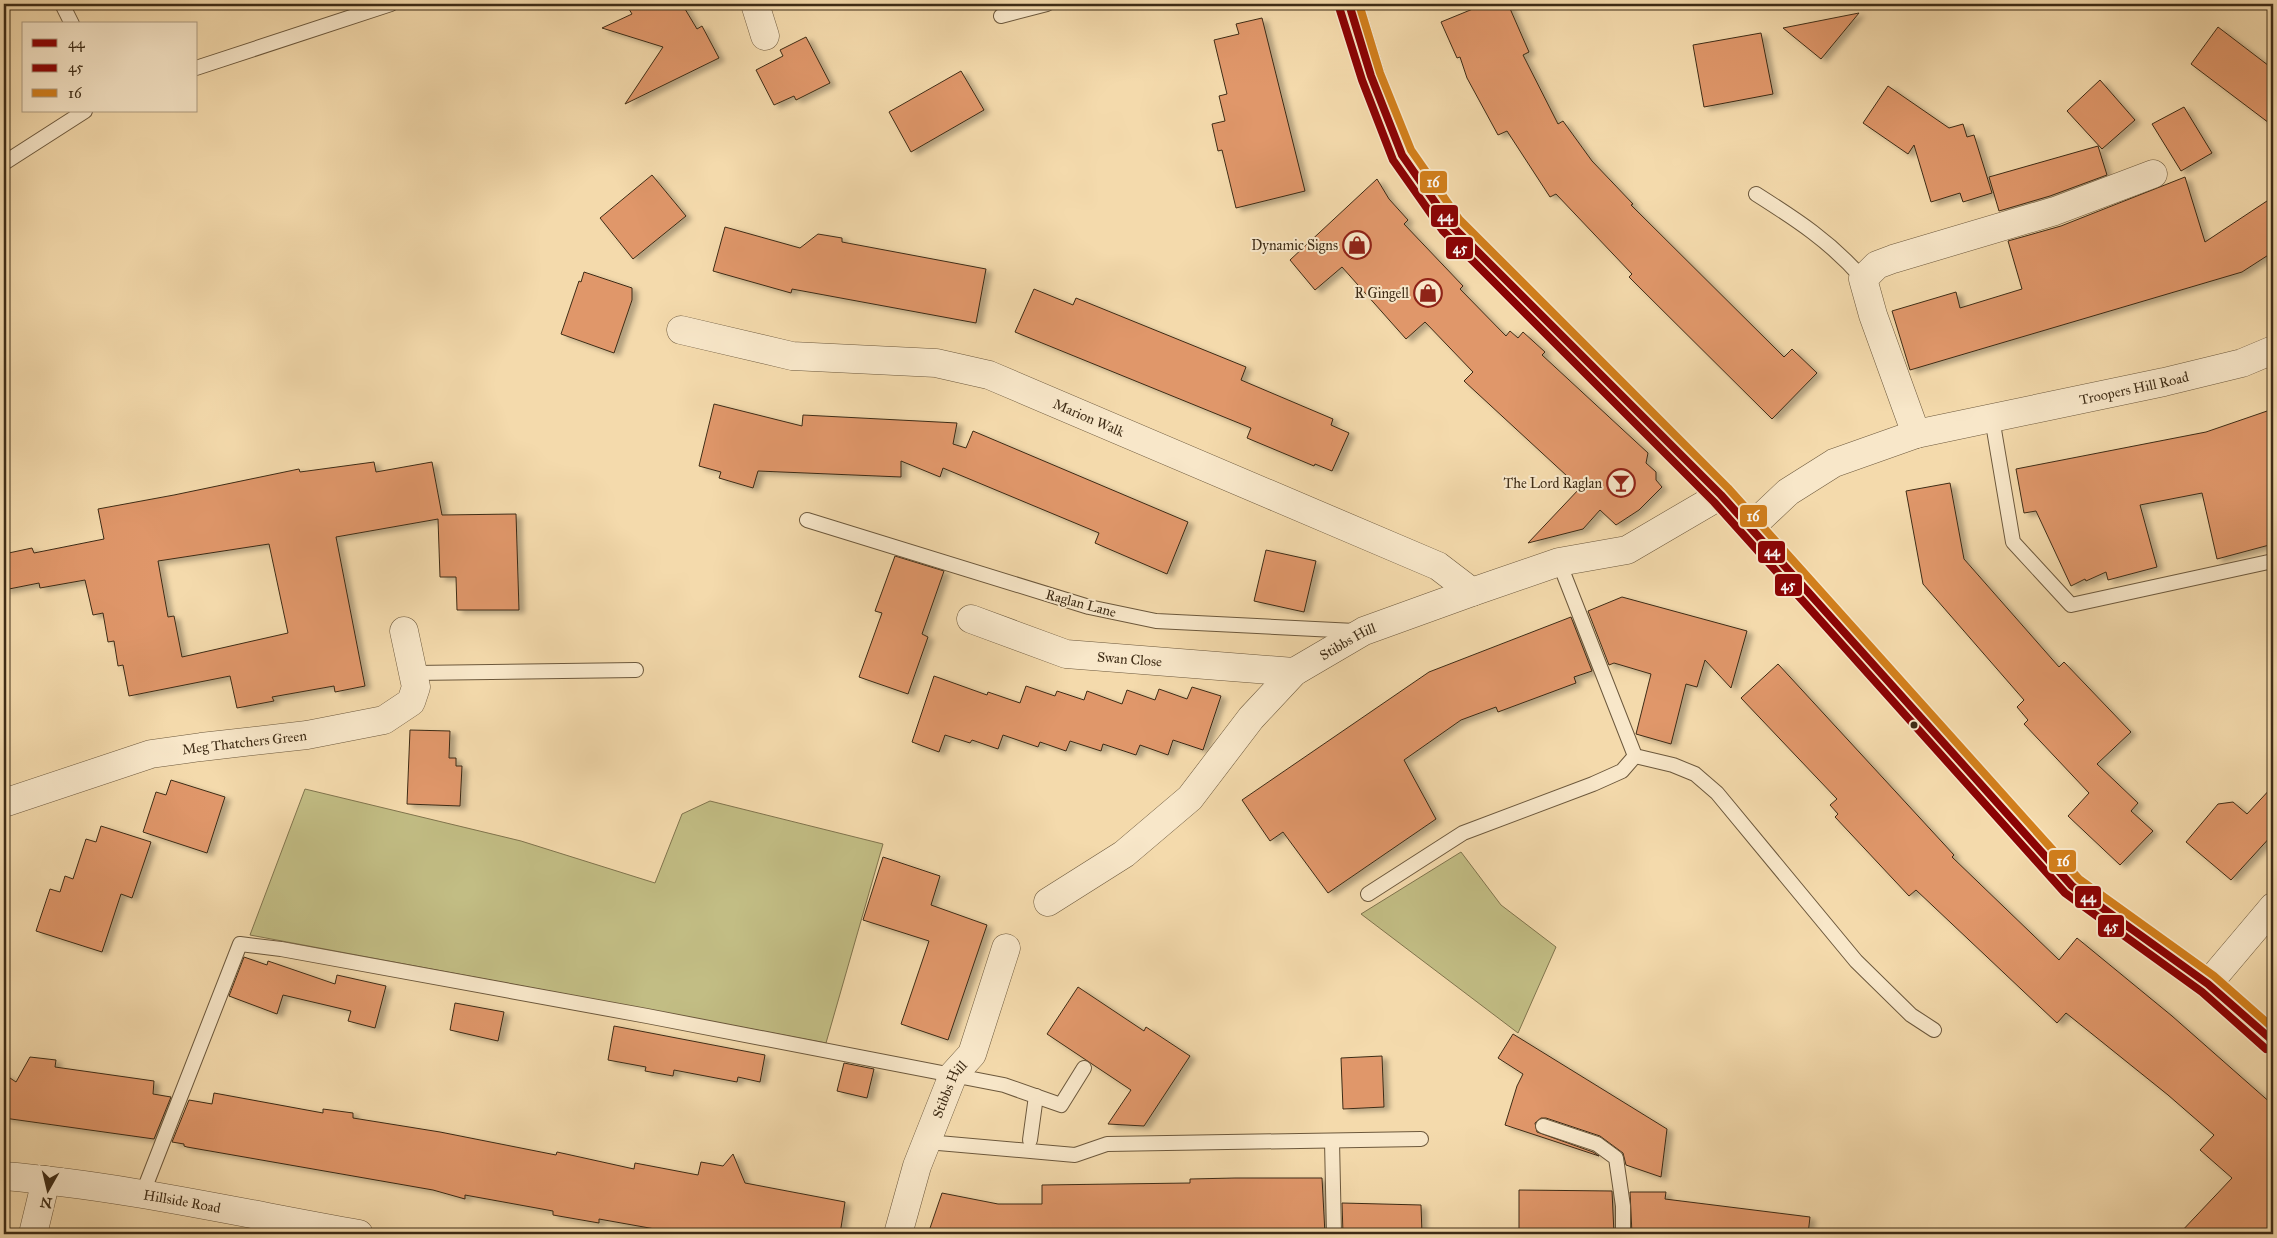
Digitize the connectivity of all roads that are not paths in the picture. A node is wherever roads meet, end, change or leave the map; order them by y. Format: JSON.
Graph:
{"nodes":[{"id":1,"x":62,"y":4,"type":"edge"},
{"id":2,"x":391,"y":4,"type":"edge"},
{"id":3,"x":755,"y":4,"type":"edge"},
{"id":4,"x":1047,"y":4,"type":"edge"},
{"id":5,"x":1349,"y":4,"type":"edge"},
{"id":6,"x":1001,"y":16,"type":"dead end"},
{"id":7,"x":71,"y":22,"type":"edge"},
{"id":8,"x":765,"y":36,"type":"dead end"},
{"id":9,"x":198,"y":67,"type":"edge"},
{"id":10,"x":83,"y":112,"type":"edge"},
{"id":11,"x":4,"y":163,"type":"edge"},
{"id":12,"x":2152,"y":174,"type":"dead end"},
{"id":13,"x":1756,"y":194,"type":"dead end"},
{"id":14,"x":1863,"y":279,"type":"junction"},
{"id":15,"x":682,"y":330,"type":"dead end"},
{"id":16,"x":2273,"y":350,"type":"edge"},
{"id":17,"x":1992,"y":418,"type":"junction"},
{"id":18,"x":1916,"y":434,"type":"junction"},
{"id":19,"x":1721,"y":495,"type":"junction"},
{"id":20,"x":807,"y":520,"type":"dead end"},
{"id":21,"x":1750,"y":527,"type":"junction"},
{"id":22,"x":2273,"y":561,"type":"edge"},
{"id":23,"x":1558,"y":562,"type":"junction"},
{"id":24,"x":1472,"y":592,"type":"junction"},
{"id":25,"x":971,"y":620,"type":"dead end"},
{"id":26,"x":404,"y":631,"type":"dead end"},
{"id":27,"x":1364,"y":632,"type":"junction"},
{"id":28,"x":636,"y":670,"type":"dead end"},
{"id":29,"x":1294,"y":672,"type":"junction"},
{"id":30,"x":414,"y":673,"type":"junction"},
{"id":31,"x":1635,"y":756,"type":"junction"},
{"id":32,"x":4,"y":803,"type":"edge"},
{"id":33,"x":1368,"y":894,"type":"dead end"},
{"id":34,"x":1048,"y":902,"type":"dead end"},
{"id":35,"x":2273,"y":907,"type":"edge"},
{"id":36,"x":1006,"y":948,"type":"dead end"},
{"id":37,"x":2208,"y":984,"type":"junction"},
{"id":38,"x":1934,"y":1030,"type":"dead end"},
{"id":39,"x":2273,"y":1041,"type":"edge"},
{"id":40,"x":1084,"y":1068,"type":"dead end"},
{"id":41,"x":953,"y":1076,"type":"junction"},
{"id":42,"x":1036,"y":1096,"type":"junction"},
{"id":43,"x":1543,"y":1126,"type":"dead end"},
{"id":44,"x":1421,"y":1139,"type":"dead end"},
{"id":45,"x":1030,"y":1140,"type":"dead end"},
{"id":46,"x":1332,"y":1141,"type":"junction"},
{"id":47,"x":927,"y":1142,"type":"junction"},
{"id":48,"x":4,"y":1176,"type":"edge"},
{"id":49,"x":46,"y":1180,"type":"junction"},
{"id":50,"x":142,"y":1195,"type":"junction"},
{"id":51,"x":33,"y":1234,"type":"edge"},
{"id":52,"x":359,"y":1234,"type":"edge"},
{"id":53,"x":898,"y":1234,"type":"edge"},
{"id":54,"x":1334,"y":1234,"type":"edge"},
{"id":55,"x":1623,"y":1234,"type":"edge"}],
"edges":[{"from":1,"to":7,"type":"lane"},
{"from":2,"to":9,"type":"lane"},
{"from":3,"to":8,"type":"street"},
{"from":4,"to":6,"type":"lane"},
{"from":5,"to":19,"type":"main road"},
{"from":10,"to":11,"type":"lane"},
{"from":12,"to":14,"type":"street"},
{"from":13,"to":14,"type":"lane"},
{"from":14,"to":18,"type":"street"},
{"from":15,"to":24,"type":"street","name":"Marion Walk"},
{"from":16,"to":17,"type":"street","name":"Troopers Hill Road"},
{"from":17,"to":18,"type":"street","name":"Troopers Hill Road"},
{"from":17,"to":22,"type":"lane"},
{"from":18,"to":21,"type":"street","name":"Troopers Hill Road"},
{"from":19,"to":21,"type":"main road"},
{"from":19,"to":23,"type":"street","name":"Stibbs Hill"},
{"from":20,"to":27,"type":"lane","name":"Raglan Lane"},
{"from":21,"to":37,"type":"main road"},
{"from":23,"to":24,"type":"street","name":"Stibbs Hill"},
{"from":23,"to":31,"type":"lane"},
{"from":24,"to":27,"type":"street","name":"Stibbs Hill"},
{"from":25,"to":29,"type":"street","name":"Swan Close"},
{"from":26,"to":30,"type":"street","name":"Meg Thatchers Green"},
{"from":27,"to":29,"type":"street","name":"Stibbs Hill"},
{"from":28,"to":30,"type":"lane"},
{"from":29,"to":34,"type":"street","name":"Stibbs Hill"},
{"from":30,"to":32,"type":"street","name":"Meg Thatchers Green"},
{"from":31,"to":33,"type":"lane"},
{"from":31,"to":38,"type":"lane"},
{"from":35,"to":37,"type":"street"},
{"from":36,"to":41,"type":"street","name":"Stibbs Hill"},
{"from":37,"to":39,"type":"main road"},
{"from":40,"to":42,"type":"lane"},
{"from":41,"to":42,"type":"lane"},
{"from":41,"to":47,"type":"street","name":"Stibbs Hill"},
{"from":41,"to":50,"type":"lane"},
{"from":42,"to":45,"type":"lane"},
{"from":43,"to":55,"type":"lane"},
{"from":44,"to":46,"type":"lane"},
{"from":46,"to":47,"type":"lane"},
{"from":46,"to":54,"type":"lane"},
{"from":47,"to":53,"type":"street","name":"Stibbs Hill"},
{"from":48,"to":49,"type":"street","name":"Hillside Road"},
{"from":49,"to":50,"type":"street","name":"Hillside Road"},
{"from":49,"to":51,"type":"street"},
{"from":50,"to":52,"type":"street","name":"Hillside Road"}]}
